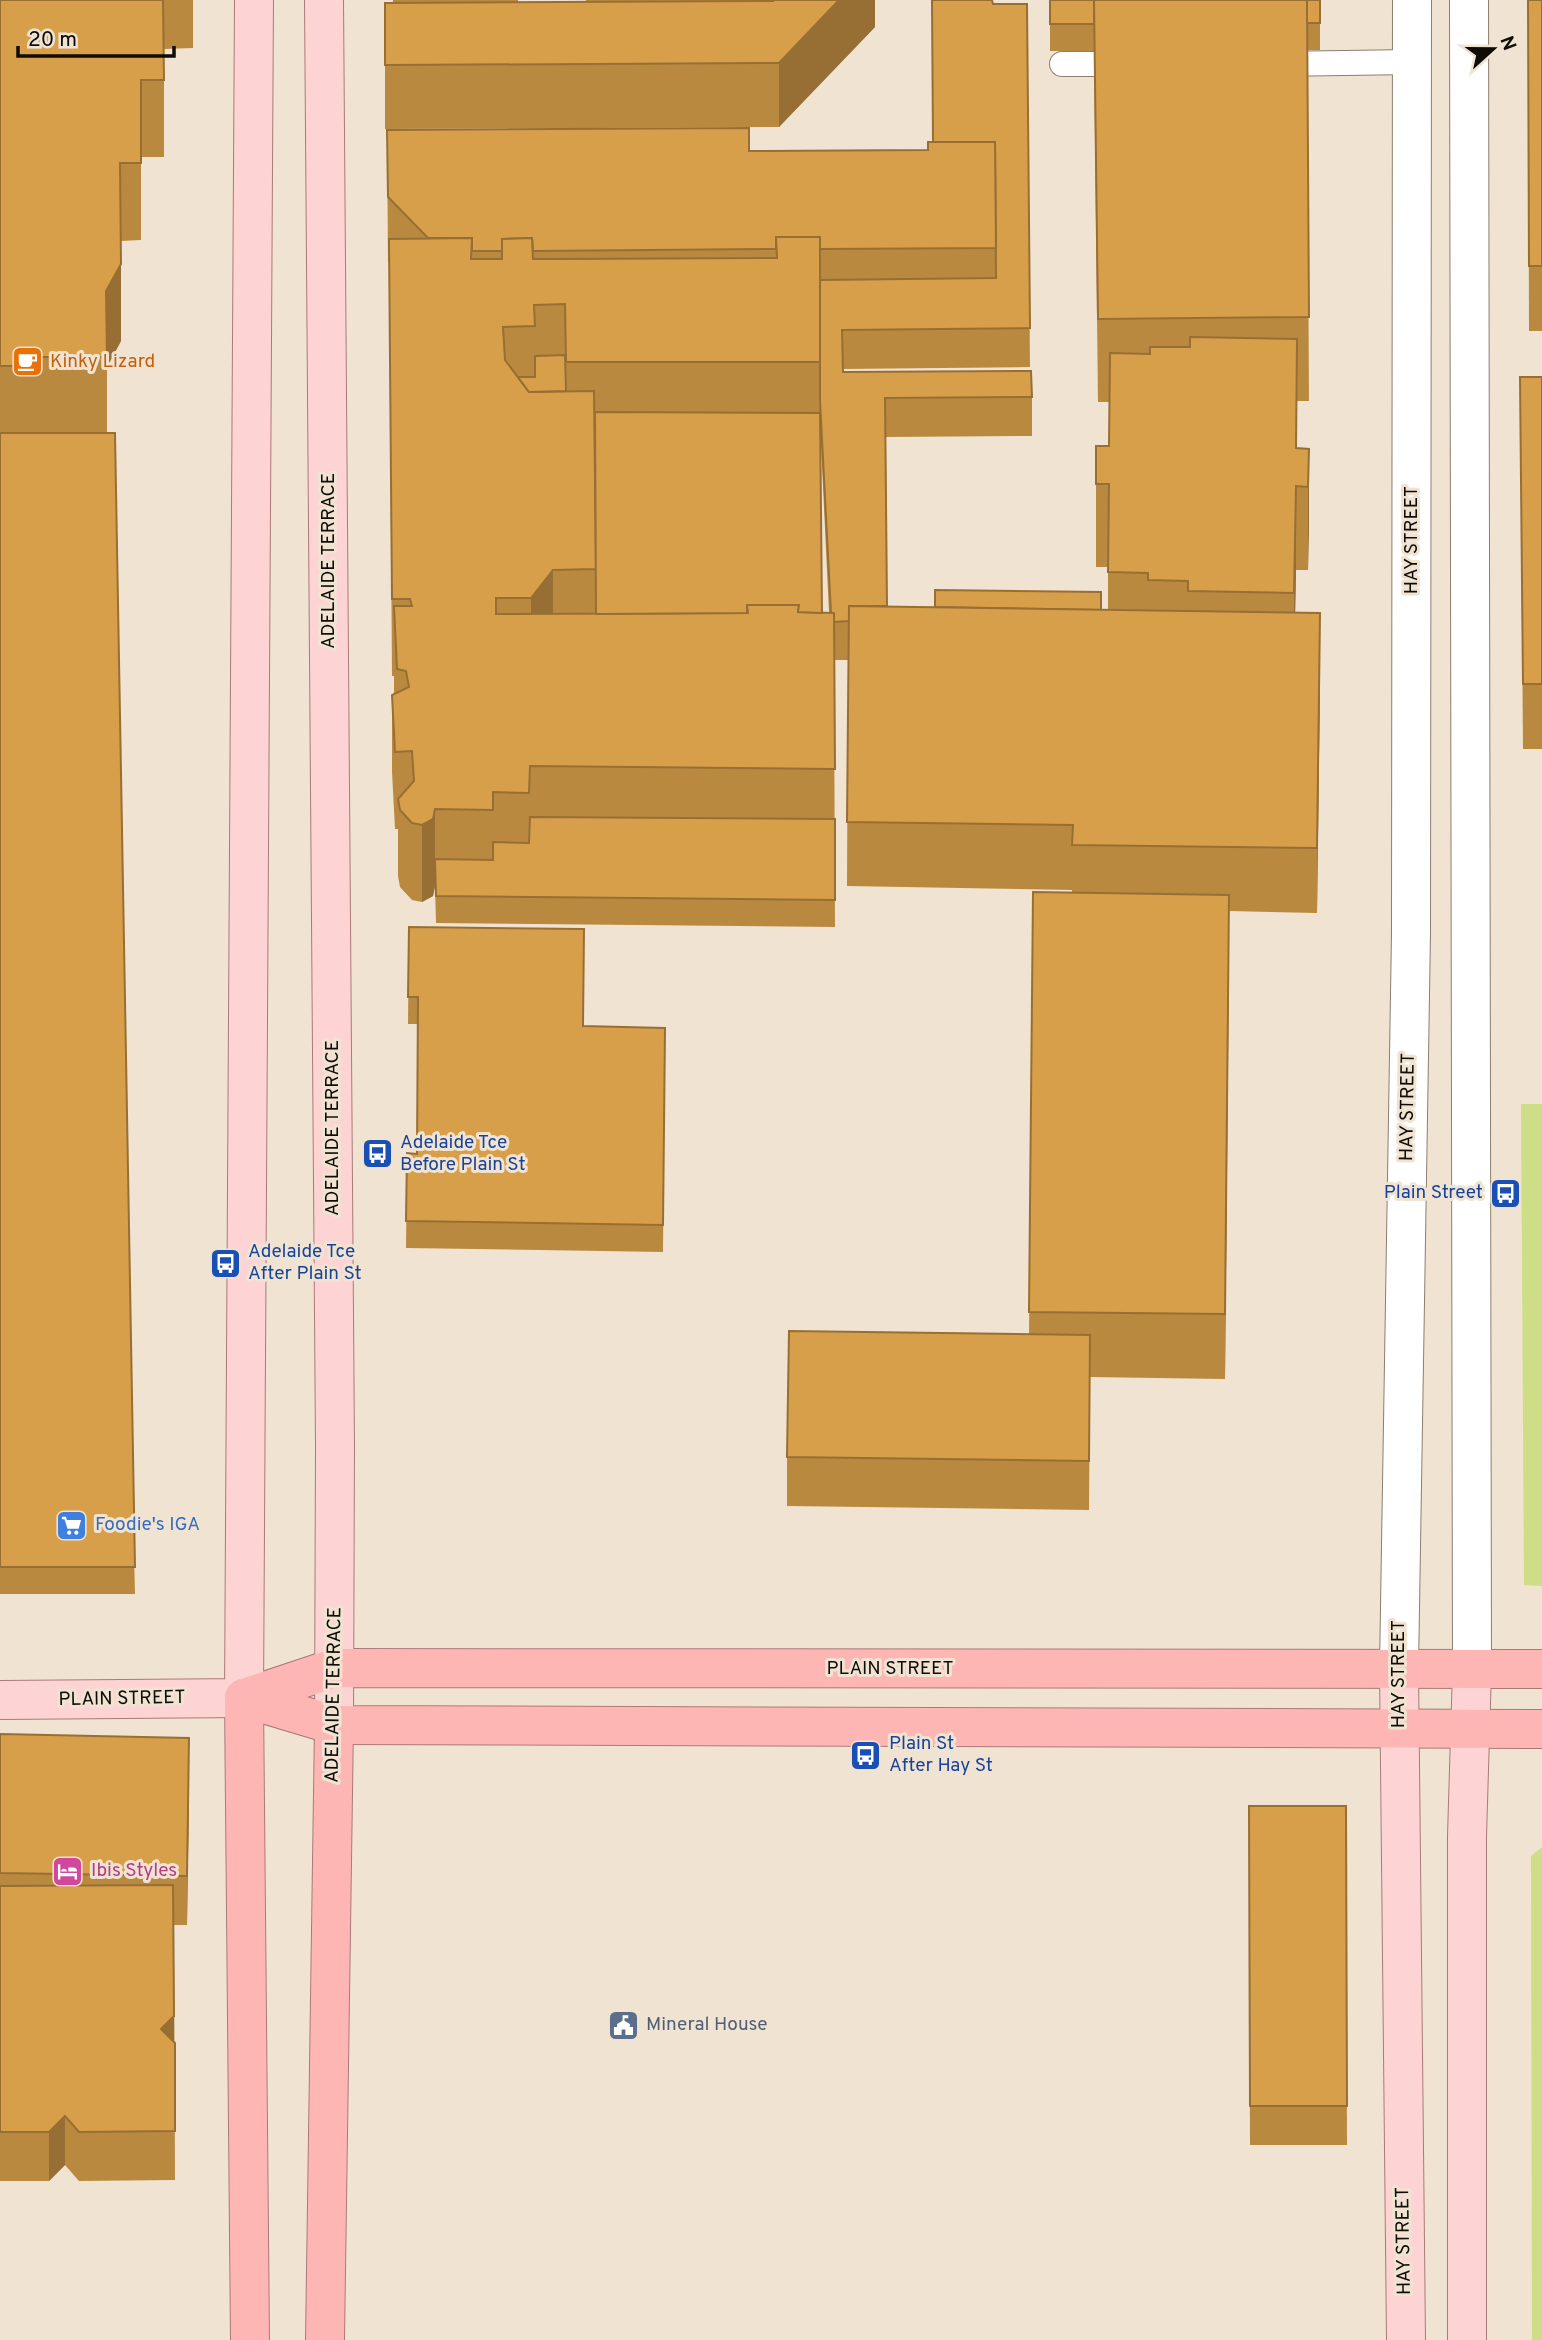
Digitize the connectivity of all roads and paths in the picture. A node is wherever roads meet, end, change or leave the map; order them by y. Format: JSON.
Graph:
{"nodes":[{"id":1,"x":254,"y":0,"type":"edge"},
{"id":2,"x":324,"y":0,"type":"edge"},
{"id":3,"x":1412,"y":0,"type":"edge"},
{"id":4,"x":1469,"y":0,"type":"edge"},
{"id":5,"x":1412,"y":62,"type":"junction"},
{"id":6,"x":1062,"y":64,"type":"dead end"},
{"id":7,"x":1146,"y":64,"type":"edge"},
{"id":8,"x":1257,"y":64,"type":"edge"},
{"id":9,"x":334,"y":1668,"type":"junction"},
{"id":10,"x":1399,"y":1669,"type":"junction"},
{"id":11,"x":1542,"y":1669,"type":"edge"},
{"id":12,"x":1472,"y":1670,"type":"junction"},
{"id":13,"x":244,"y":1698,"type":"junction"},
{"id":14,"x":0,"y":1700,"type":"edge"},
{"id":15,"x":334,"y":1725,"type":"junction"},
{"id":16,"x":1399,"y":1729,"type":"junction"},
{"id":17,"x":1542,"y":1729,"type":"edge"},
{"id":18,"x":1471,"y":1730,"type":"junction"},
{"id":19,"x":250,"y":2340,"type":"edge"},
{"id":20,"x":325,"y":2340,"type":"edge"},
{"id":21,"x":1405,"y":2340,"type":"edge"},
{"id":22,"x":1467,"y":2340,"type":"edge"}],
"edges":[{"from":1,"to":13,"type":"main road"},
{"from":2,"to":9,"type":"main road","name":"ADELAIDE TERRACE"},
{"from":3,"to":5,"type":"main road","name":"HAY STREET"},
{"from":4,"to":12,"type":"main road"},
{"from":5,"to":8,"type":"lane"},
{"from":5,"to":10,"type":"main road","name":"HAY STREET"},
{"from":6,"to":7,"type":"lane"},
{"from":9,"to":10,"type":"highway","name":"PLAIN STREET"},
{"from":9,"to":13,"type":"highway","name":"PLAIN STREET"},
{"from":9,"to":15,"type":"main road","name":"ADELAIDE TERRACE"},
{"from":10,"to":12,"type":"highway","name":"PLAIN STREET"},
{"from":10,"to":16,"type":"main road","name":"HAY STREET"},
{"from":11,"to":12,"type":"highway","name":"PLAIN STREET"},
{"from":12,"to":18,"type":"main road"},
{"from":13,"to":14,"type":"main road","name":"PLAIN STREET"},
{"from":13,"to":15,"type":"highway","name":"PLAIN STREET"},
{"from":13,"to":19,"type":"highway"},
{"from":15,"to":16,"type":"highway","name":"PLAIN STREET"},
{"from":15,"to":20,"type":"highway","name":"ADELAIDE TERRACE"},
{"from":16,"to":18,"type":"highway","name":"PLAIN STREET"},
{"from":16,"to":21,"type":"main road","name":"HAY STREET"},
{"from":17,"to":18,"type":"highway","name":"PLAIN STREET"},
{"from":18,"to":22,"type":"main road"}]}
